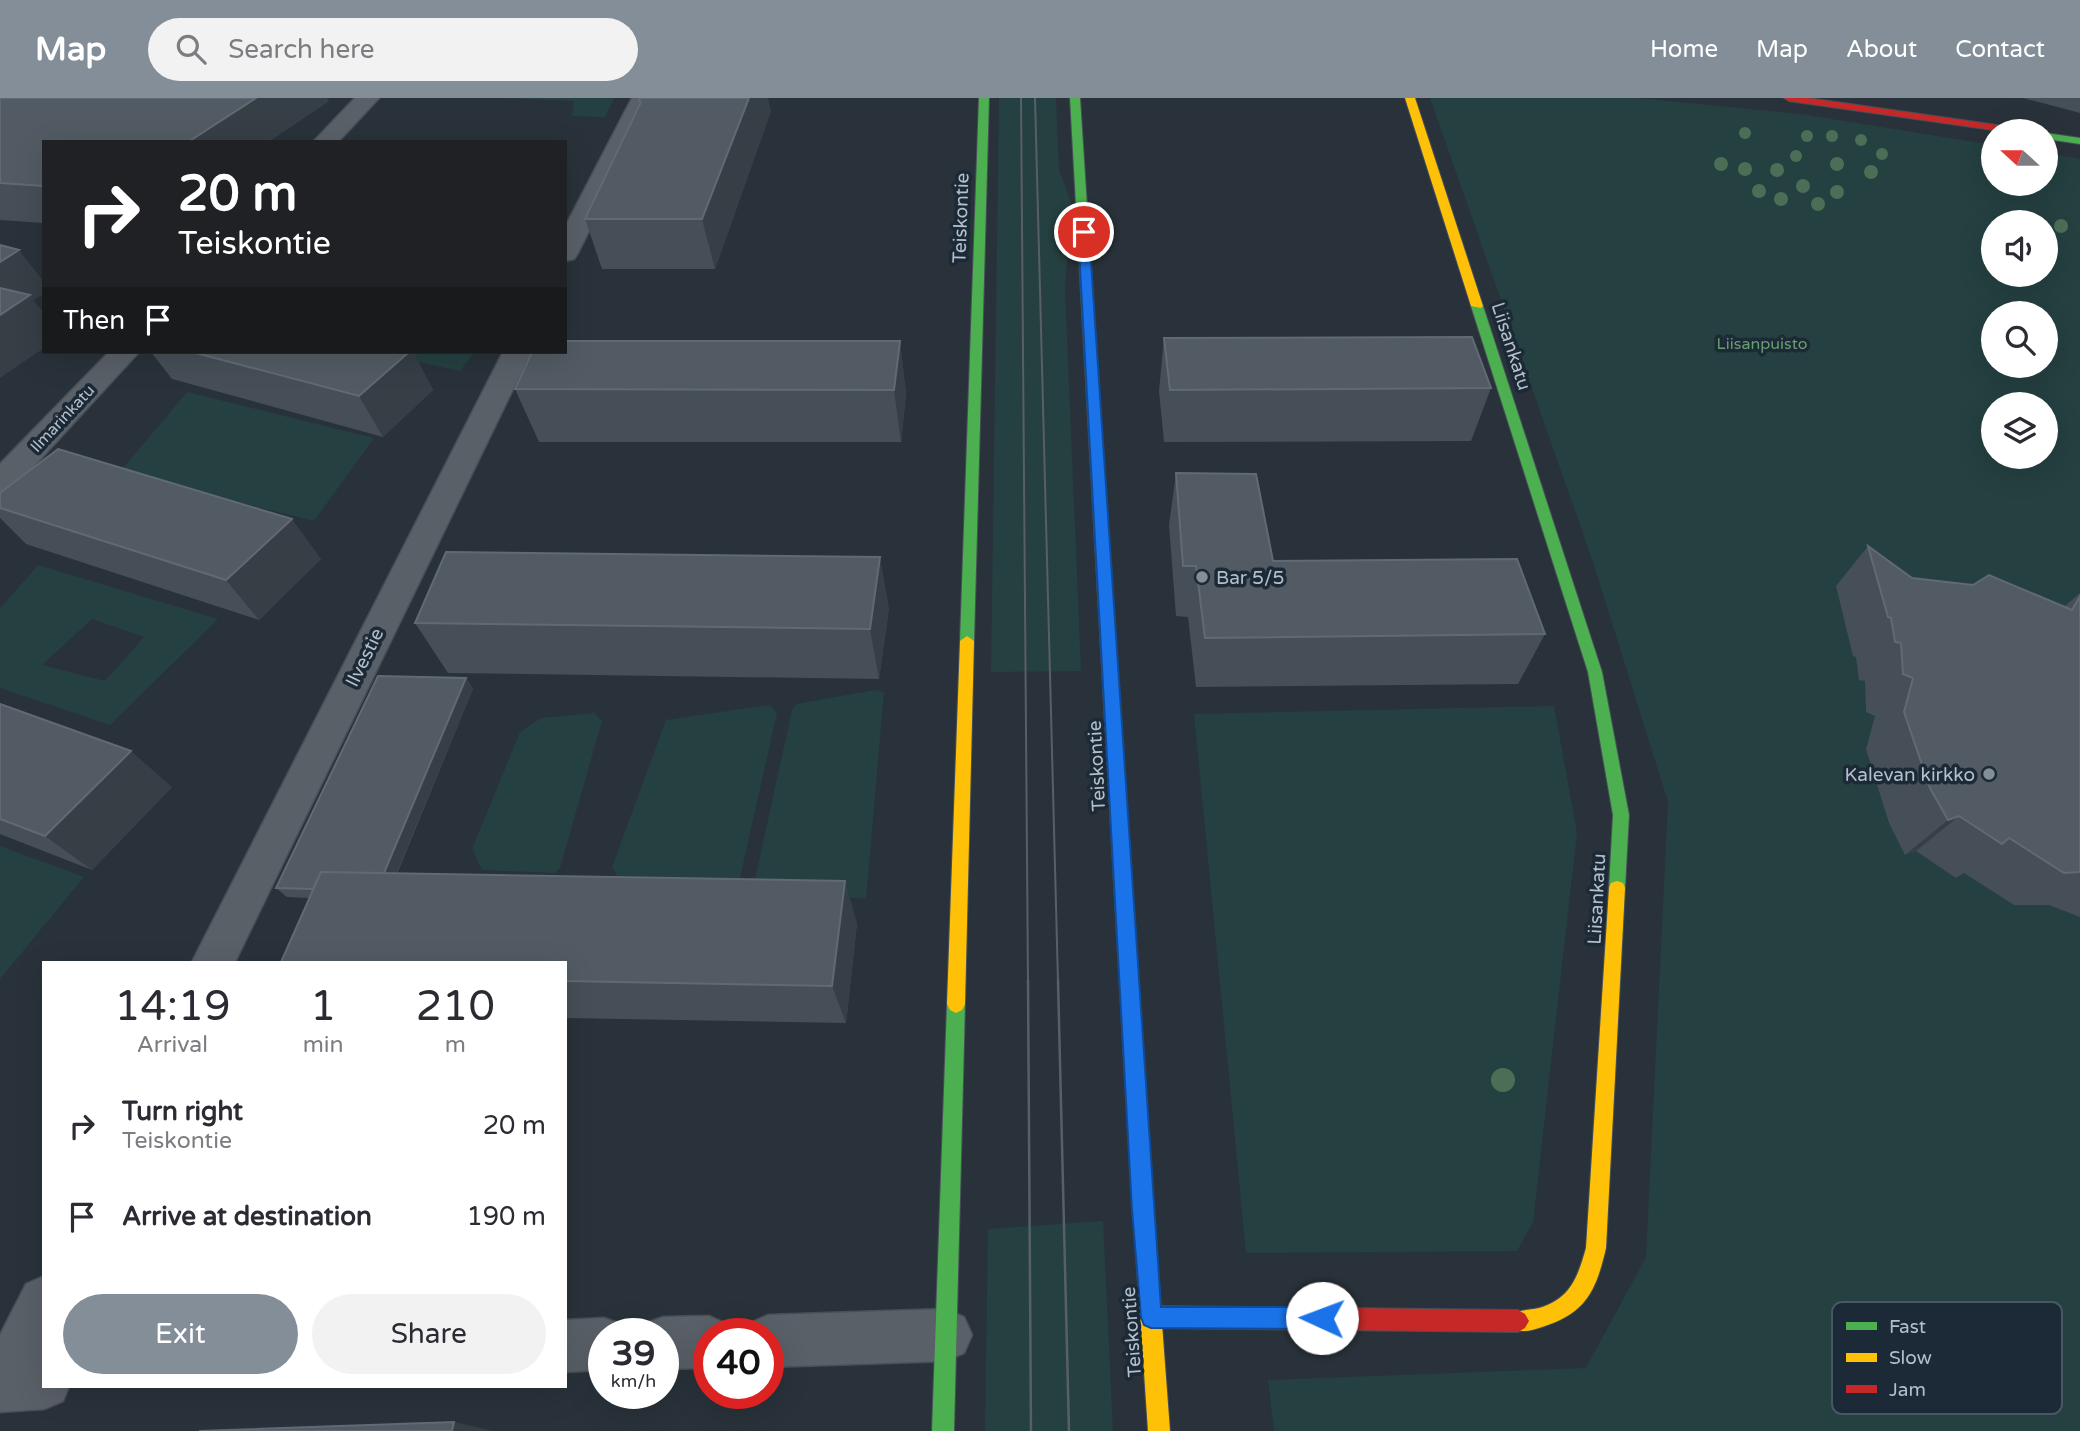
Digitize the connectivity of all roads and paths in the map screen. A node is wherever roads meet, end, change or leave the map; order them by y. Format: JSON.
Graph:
{"nodes":[{"id":1,"x":368,"y":98,"type":"edge"},
{"id":2,"x":643,"y":98,"type":"edge"},
{"id":3,"x":984,"y":98,"type":"edge"},
{"id":4,"x":1075,"y":98,"type":"edge"},
{"id":5,"x":1410,"y":98,"type":"edge"},
{"id":6,"x":1789,"y":98,"type":"edge"},
{"id":7,"x":1981,"y":126,"type":"edge"},
{"id":8,"x":2058,"y":138,"type":"edge"},
{"id":9,"x":327,"y":140,"type":"edge"},
{"id":10,"x":2080,"y":141,"type":"edge"},
{"id":11,"x":567,"y":250,"type":"edge"},
{"id":12,"x":123,"y":354,"type":"edge"},
{"id":13,"x":516,"y":354,"type":"edge"},
{"id":14,"x":0,"y":483,"type":"edge"},
{"id":15,"x":213,"y":961,"type":"edge"},
{"id":16,"x":42,"y":1308,"type":"edge"},
{"id":17,"x":1151,"y":1317,"type":"junction"},
{"id":18,"x":946,"y":1335,"type":"junction"},
{"id":19,"x":784,"y":1340,"type":"edge"},
{"id":20,"x":588,"y":1345,"type":"edge"},
{"id":21,"x":567,"y":1346,"type":"edge"},
{"id":22,"x":15,"y":1384,"type":"edge"},
{"id":23,"x":943,"y":1431,"type":"edge"},
{"id":24,"x":1158,"y":1431,"type":"edge"}],
"edges":[{"from":1,"to":9,"type":"street"},
{"from":2,"to":11,"type":"street"},
{"from":3,"to":18,"type":"main road","name":"Teiskontie"},
{"from":4,"to":17,"type":"main road","name":"Teiskontie"},
{"from":5,"to":17,"type":"main road","name":"Liisankatu"},
{"from":6,"to":7,"type":"main road"},
{"from":8,"to":10,"type":"main road"},
{"from":12,"to":14,"type":"street","name":"Ilmarinkatu"},
{"from":13,"to":15,"type":"street","name":"Ilvestie"},
{"from":16,"to":22,"type":"street"},
{"from":17,"to":24,"type":"main road","name":"Teiskontie"},
{"from":18,"to":19,"type":"street"},
{"from":18,"to":23,"type":"main road","name":"Teiskontie"},
{"from":20,"to":21,"type":"street"}]}
